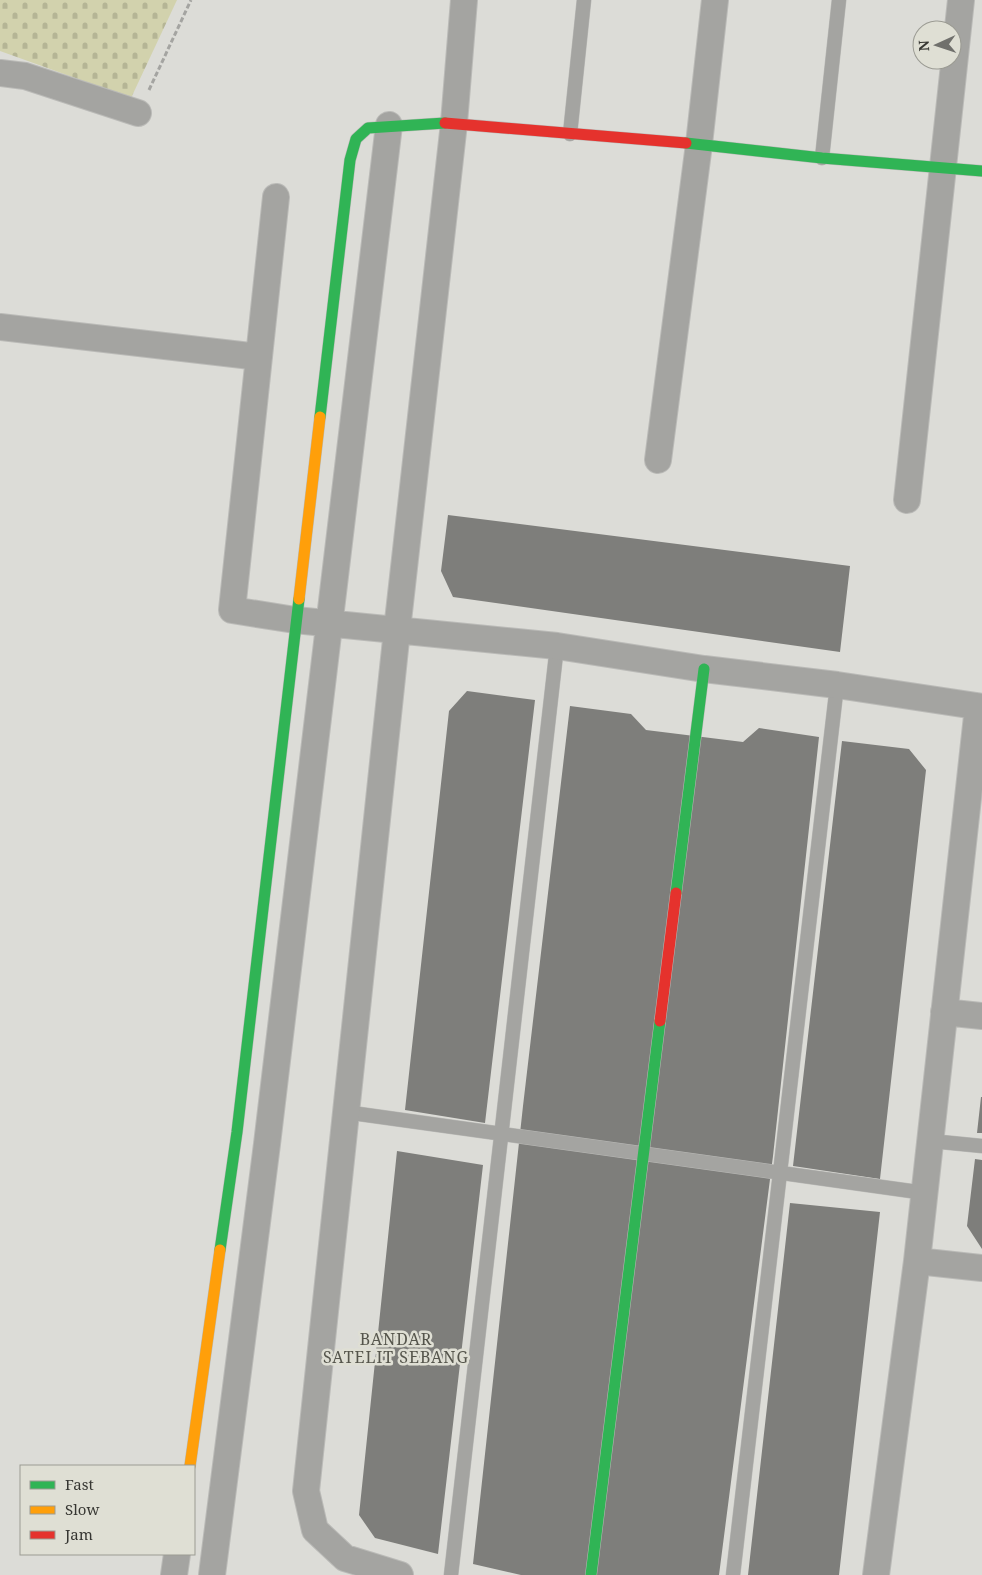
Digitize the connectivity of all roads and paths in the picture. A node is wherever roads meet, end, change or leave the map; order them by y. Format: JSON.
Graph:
{"nodes":[{"id":1,"x":190,"y":0,"type":"edge"},
{"id":2,"x":464,"y":0,"type":"edge"},
{"id":3,"x":584,"y":0,"type":"edge"},
{"id":4,"x":715,"y":0,"type":"edge"},
{"id":5,"x":839,"y":0,"type":"edge"},
{"id":6,"x":961,"y":0,"type":"edge"},
{"id":7,"x":0,"y":73,"type":"edge"},
{"id":8,"x":138,"y":113,"type":"joint"},
{"id":9,"x":454,"y":123,"type":"junction"},
{"id":10,"x":389,"y":125,"type":"junction"},
{"id":11,"x":570,"y":134,"type":"junction"},
{"id":12,"x":699,"y":144,"type":"junction"},
{"id":13,"x":822,"y":158,"type":"junction"},
{"id":14,"x":944,"y":166,"type":"junction"},
{"id":15,"x":982,"y":171,"type":"edge"},
{"id":16,"x":276,"y":197,"type":"dead end"},
{"id":17,"x":0,"y":327,"type":"edge"},
{"id":18,"x":259,"y":357,"type":"junction"},
{"id":19,"x":658,"y":460,"type":"dead end"},
{"id":20,"x":908,"y":500,"type":"dead end"},
{"id":21,"x":295,"y":620,"type":"junction"},
{"id":22,"x":329,"y":622,"type":"junction"},
{"id":23,"x":397,"y":630,"type":"junction"},
{"id":24,"x":557,"y":646,"type":"junction"},
{"id":25,"x":704,"y":669,"type":"junction"},
{"id":26,"x":837,"y":685,"type":"junction"},
{"id":27,"x":980,"y":707,"type":"edge"},
{"id":28,"x":944,"y":1012,"type":"junction"},
{"id":29,"x":982,"y":1016,"type":"edge"},
{"id":30,"x":345,"y":1112,"type":"junction"},
{"id":31,"x":503,"y":1134,"type":"junction"},
{"id":32,"x":930,"y":1141,"type":"junction"},
{"id":33,"x":982,"y":1146,"type":"edge"},
{"id":34,"x":644,"y":1154,"type":"junction"},
{"id":35,"x":780,"y":1173,"type":"junction"},
{"id":36,"x":925,"y":1193,"type":"junction"},
{"id":37,"x":917,"y":1261,"type":"junction"},
{"id":38,"x":982,"y":1268,"type":"edge"},
{"id":39,"x":190,"y":1465,"type":"edge"},
{"id":40,"x":177,"y":1555,"type":"edge"},
{"id":41,"x":174,"y":1575,"type":"edge"},
{"id":42,"x":212,"y":1575,"type":"edge"},
{"id":43,"x":400,"y":1575,"type":"edge"},
{"id":44,"x":451,"y":1575,"type":"edge"},
{"id":45,"x":591,"y":1575,"type":"edge"},
{"id":46,"x":733,"y":1575,"type":"edge"},
{"id":47,"x":876,"y":1575,"type":"edge"}],
"edges":[{"from":1,"to":8,"type":"path"},
{"from":2,"to":9,"type":"street"},
{"from":3,"to":11,"type":"lane"},
{"from":4,"to":12,"type":"street"},
{"from":5,"to":13,"type":"lane"},
{"from":6,"to":14,"type":"street"},
{"from":7,"to":8,"type":"street"},
{"from":9,"to":10,"type":"street"},
{"from":9,"to":11,"type":"street"},
{"from":9,"to":23,"type":"street"},
{"from":10,"to":21,"type":"street"},
{"from":10,"to":22,"type":"street"},
{"from":11,"to":12,"type":"street"},
{"from":12,"to":13,"type":"street"},
{"from":12,"to":19,"type":"street"},
{"from":13,"to":14,"type":"street"},
{"from":14,"to":15,"type":"street"},
{"from":14,"to":20,"type":"street"},
{"from":16,"to":18,"type":"street"},
{"from":17,"to":18,"type":"street"},
{"from":18,"to":21,"type":"street"},
{"from":21,"to":22,"type":"street"},
{"from":21,"to":39,"type":"street"},
{"from":22,"to":23,"type":"street"},
{"from":22,"to":42,"type":"street"},
{"from":23,"to":24,"type":"street"},
{"from":23,"to":30,"type":"street"},
{"from":24,"to":25,"type":"street"},
{"from":24,"to":31,"type":"lane"},
{"from":25,"to":26,"type":"street"},
{"from":25,"to":34,"type":"street"},
{"from":26,"to":27,"type":"street"},
{"from":26,"to":35,"type":"lane"},
{"from":27,"to":28,"type":"street"},
{"from":28,"to":29,"type":"street"},
{"from":28,"to":32,"type":"street"},
{"from":30,"to":31,"type":"lane"},
{"from":30,"to":43,"type":"street"},
{"from":31,"to":34,"type":"lane"},
{"from":31,"to":44,"type":"lane"},
{"from":32,"to":33,"type":"lane"},
{"from":32,"to":36,"type":"street"},
{"from":34,"to":35,"type":"lane"},
{"from":34,"to":45,"type":"street"},
{"from":35,"to":36,"type":"lane"},
{"from":35,"to":46,"type":"lane"},
{"from":36,"to":37,"type":"street"},
{"from":37,"to":38,"type":"street"},
{"from":37,"to":47,"type":"street"},
{"from":40,"to":41,"type":"street"}]}
